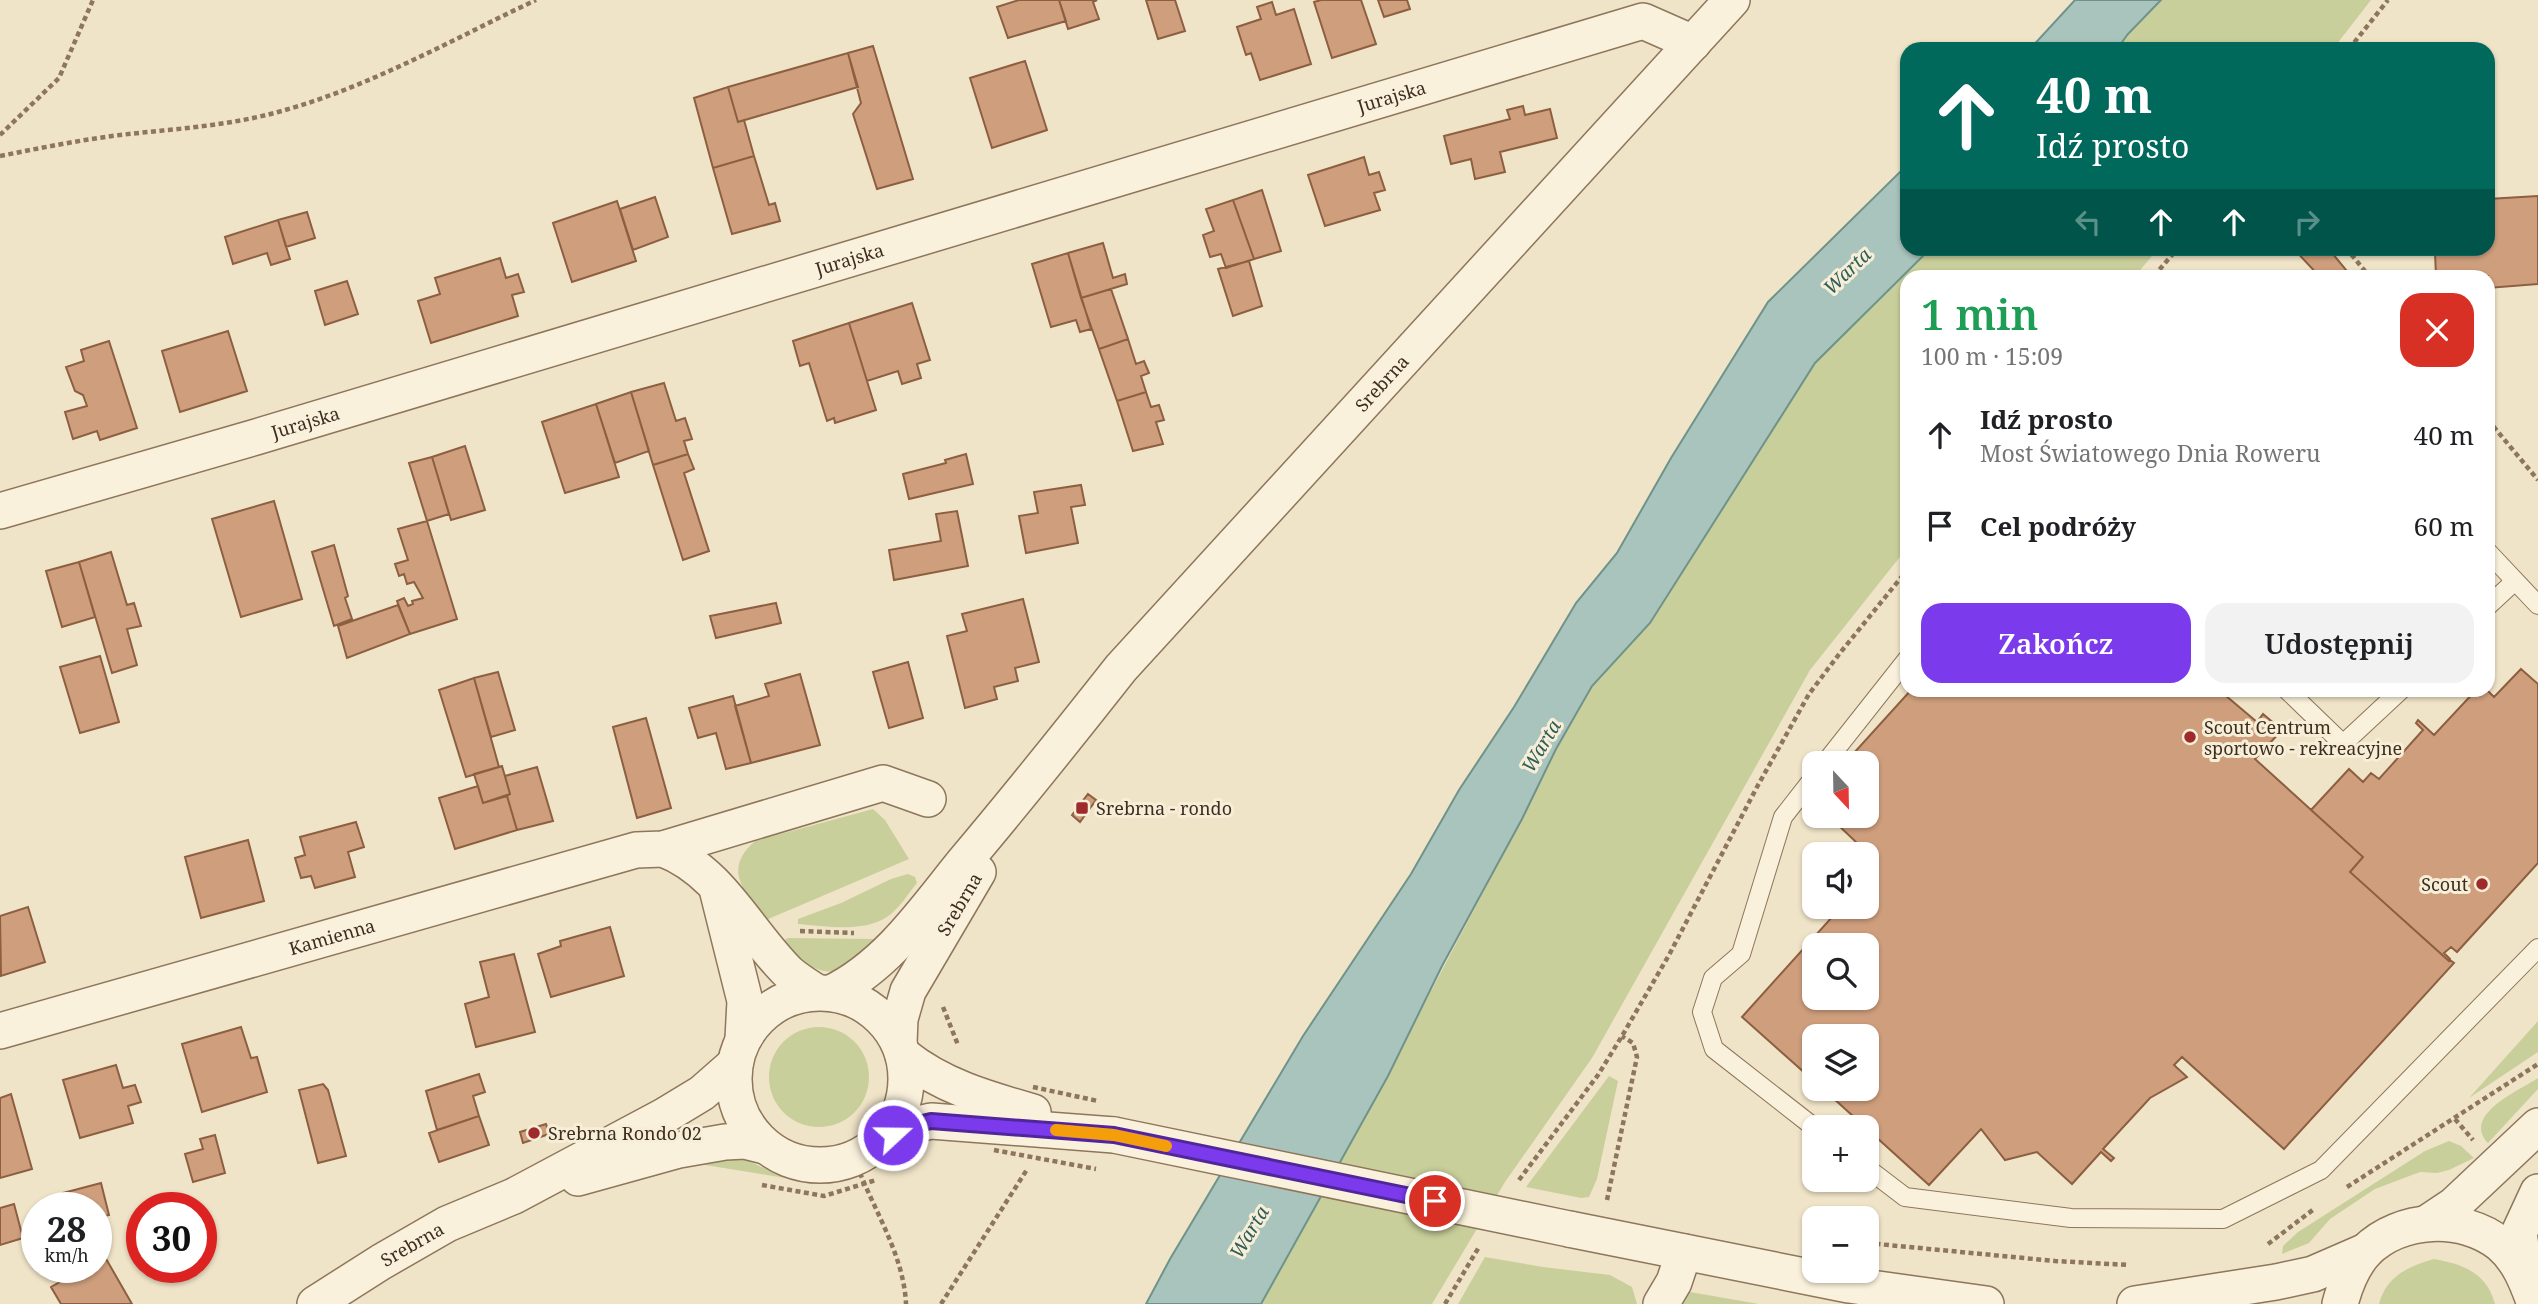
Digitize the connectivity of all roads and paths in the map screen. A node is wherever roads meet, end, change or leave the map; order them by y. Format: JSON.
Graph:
{"nodes":[{"id":1,"x":93,"y":0,"type":"edge"},
{"id":2,"x":536,"y":0,"type":"edge"},
{"id":3,"x":1732,"y":0,"type":"edge"},
{"id":4,"x":2388,"y":0,"type":"edge"},
{"id":5,"x":2355,"y":42,"type":"edge"},
{"id":6,"x":1693,"y":43,"type":"junction"},
{"id":7,"x":0,"y":135,"type":"edge"},
{"id":8,"x":0,"y":156,"type":"edge"},
{"id":9,"x":2171,"y":256,"type":"edge"},
{"id":10,"x":2353,"y":256,"type":"edge"},
{"id":11,"x":2159,"y":270,"type":"edge"},
{"id":12,"x":2364,"y":270,"type":"edge"},
{"id":13,"x":2495,"y":429,"type":"edge"},
{"id":14,"x":2538,"y":480,"type":"edge"},
{"id":15,"x":0,"y":511,"type":"edge"},
{"id":16,"x":2495,"y":560,"type":"edge"},
{"id":17,"x":1900,"y":579,"type":"edge"},
{"id":18,"x":2515,"y":581,"type":"junction"},
{"id":19,"x":2495,"y":600,"type":"edge"},
{"id":20,"x":2538,"y":605,"type":"edge"},
{"id":21,"x":1900,"y":668,"type":"edge"},
{"id":22,"x":2294,"y":697,"type":"edge"},
{"id":23,"x":2393,"y":697,"type":"edge"},
{"id":24,"x":1834,"y":751,"type":"edge"},
{"id":25,"x":1038,"y":774,"type":"junction"},
{"id":26,"x":1802,"y":793,"type":"edge"},
{"id":27,"x":928,"y":799,"type":"dead end"},
{"id":28,"x":663,"y":849,"type":"junction"},
{"id":29,"x":716,"y":886,"type":"junction"},
{"id":30,"x":2538,"y":948,"type":"edge"},
{"id":31,"x":823,"y":993,"type":"junction"},
{"id":32,"x":0,"y":1031,"type":"edge"},
{"id":33,"x":1622,"y":1036,"type":"junction"},
{"id":34,"x":901,"y":1049,"type":"junction"},
{"id":35,"x":739,"y":1051,"type":"junction"},
{"id":36,"x":2538,"y":1064,"type":"edge"},
{"id":37,"x":1802,"y":1118,"type":"edge"},
{"id":38,"x":2455,"y":1119,"type":"junction"},
{"id":39,"x":2538,"y":1126,"type":"edge"},
{"id":40,"x":1114,"y":1135,"type":"junction"},
{"id":41,"x":765,"y":1146,"type":"junction"},
{"id":42,"x":2481,"y":1150,"type":"dead end"},
{"id":43,"x":1028,"y":1168,"type":"dead end"},
{"id":44,"x":866,"y":1171,"type":"junction"},
{"id":45,"x":1879,"y":1177,"type":"edge"},
{"id":46,"x":1513,"y":1190,"type":"dead end"},
{"id":47,"x":2343,"y":1190,"type":"dead end"},
{"id":48,"x":2538,"y":1192,"type":"edge"},
{"id":49,"x":514,"y":1196,"type":"junction"},
{"id":50,"x":2320,"y":1204,"type":"dead end"},
{"id":51,"x":1605,"y":1209,"type":"dead end"},
{"id":52,"x":2427,"y":1223,"type":"junction"},
{"id":53,"x":1480,"y":1244,"type":"dead end"},
{"id":54,"x":1879,"y":1244,"type":"edge"},
{"id":55,"x":2266,"y":1245,"type":"dead end"},
{"id":56,"x":2366,"y":1251,"type":"junction"},
{"id":57,"x":1684,"y":1252,"type":"junction"},
{"id":58,"x":2133,"y":1265,"type":"dead end"},
{"id":59,"x":2530,"y":1289,"type":"edge"},
{"id":60,"x":314,"y":1304,"type":"edge"},
{"id":61,"x":906,"y":1304,"type":"edge"},
{"id":62,"x":941,"y":1304,"type":"edge"},
{"id":63,"x":1445,"y":1304,"type":"edge"},
{"id":64,"x":1661,"y":1304,"type":"edge"},
{"id":65,"x":1986,"y":1304,"type":"edge"},
{"id":66,"x":2135,"y":1304,"type":"edge"},
{"id":67,"x":2340,"y":1304,"type":"edge"}],
"edges":[{"from":1,"to":7,"type":"path"},
{"from":2,"to":8,"type":"path"},
{"from":3,"to":6,"type":"street","name":"Srebrna"},
{"from":4,"to":5,"type":"path"},
{"from":6,"to":15,"type":"street","name":"Jurajska"},
{"from":6,"to":25,"type":"street","name":"Srebrna"},
{"from":9,"to":11,"type":"path"},
{"from":10,"to":12,"type":"path"},
{"from":13,"to":14,"type":"path"},
{"from":16,"to":18,"type":"lane"},
{"from":17,"to":33,"type":"path"},
{"from":18,"to":19,"type":"lane"},
{"from":18,"to":20,"type":"lane"},
{"from":21,"to":24,"type":"lane"},
{"from":22,"to":23,"type":"lane"},
{"from":25,"to":31,"type":"street","name":"Srebrna"},
{"from":25,"to":34,"type":"street","name":"Srebrna"},
{"from":26,"to":37,"type":"lane"},
{"from":27,"to":28,"type":"street","name":"Kamienna"},
{"from":28,"to":29,"type":"street"},
{"from":28,"to":32,"type":"street","name":"Kamienna"},
{"from":29,"to":31,"type":"street"},
{"from":29,"to":35,"type":"street"},
{"from":30,"to":45,"type":"lane"},
{"from":31,"to":34,"type":"street"},
{"from":31,"to":35,"type":"street"},
{"from":33,"to":46,"type":"path"},
{"from":33,"to":51,"type":"path"},
{"from":34,"to":40,"type":"street"},
{"from":34,"to":44,"type":"street"},
{"from":35,"to":41,"type":"street"},
{"from":35,"to":49,"type":"street","name":"Srebrna"},
{"from":36,"to":38,"type":"path"},
{"from":38,"to":42,"type":"path"},
{"from":38,"to":47,"type":"path"},
{"from":39,"to":52,"type":"street"},
{"from":40,"to":44,"type":"street"},
{"from":40,"to":57,"type":"street","bridge":true},
{"from":41,"to":44,"type":"street"},
{"from":41,"to":49,"type":"street","name":"Srebrna"},
{"from":43,"to":62,"type":"path"},
{"from":44,"to":61,"type":"path"},
{"from":48,"to":59,"type":"street"},
{"from":49,"to":60,"type":"street","name":"Srebrna"},
{"from":50,"to":55,"type":"path"},
{"from":52,"to":56,"type":"street"},
{"from":52,"to":59,"type":"street"},
{"from":53,"to":63,"type":"path"},
{"from":54,"to":58,"type":"path"},
{"from":56,"to":66,"type":"street"},
{"from":56,"to":67,"type":"street"},
{"from":57,"to":64,"type":"street"},
{"from":57,"to":65,"type":"street"}]}
